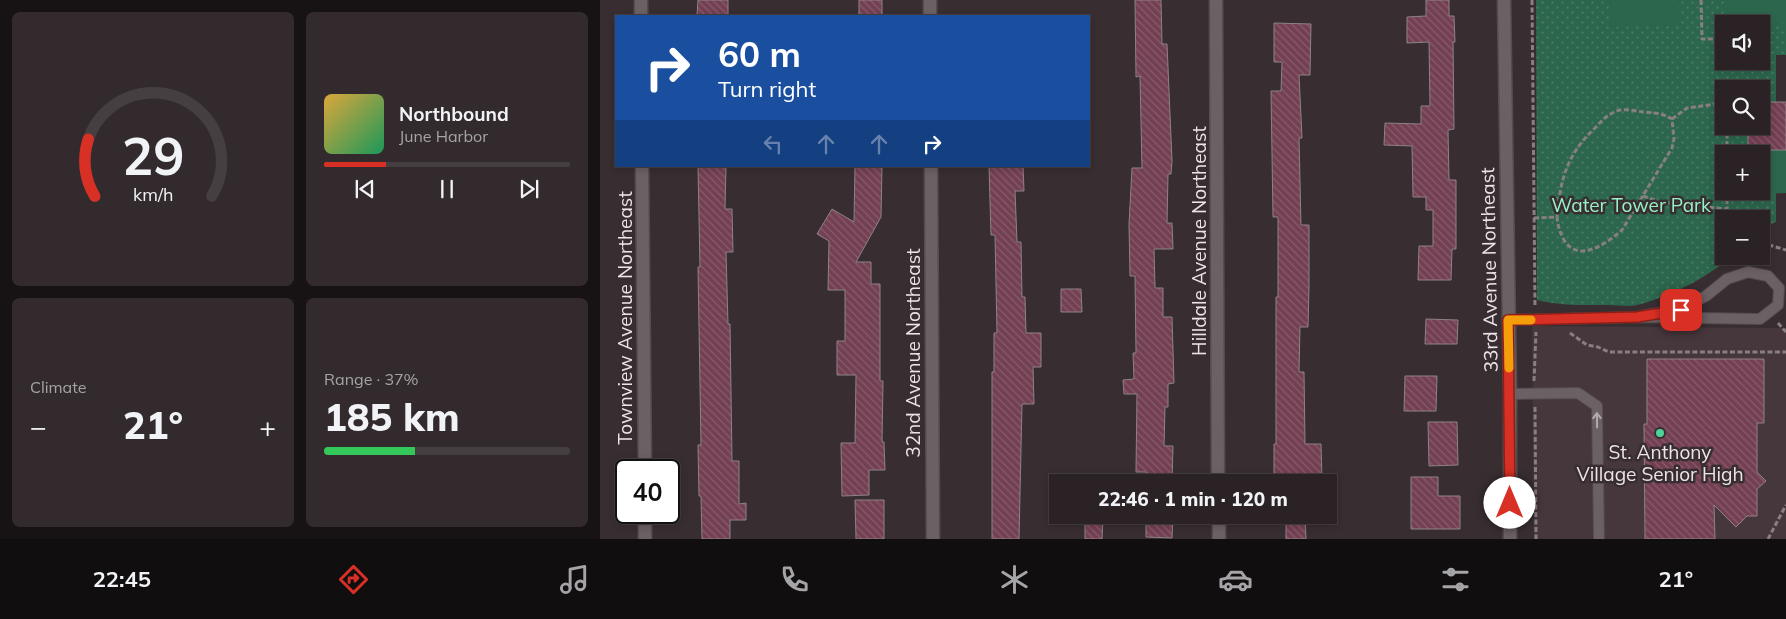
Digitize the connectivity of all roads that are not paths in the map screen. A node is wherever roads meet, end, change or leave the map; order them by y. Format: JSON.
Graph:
{"nodes":[{"id":1,"x":641,"y":0,"type":"edge"},
{"id":2,"x":930,"y":0,"type":"edge"},
{"id":3,"x":1216,"y":0,"type":"edge"},
{"id":4,"x":1504,"y":0,"type":"edge"},
{"id":5,"x":641,"y":15,"type":"edge"},
{"id":6,"x":930,"y":15,"type":"edge"},
{"id":7,"x":642,"y":167,"type":"edge"},
{"id":8,"x":931,"y":167,"type":"edge"},
{"id":9,"x":1637,"y":317,"type":"junction"},
{"id":10,"x":1508,"y":320,"type":"junction"},
{"id":11,"x":1510,"y":394,"type":"junction"},
{"id":12,"x":645,"y":459,"type":"edge"},
{"id":13,"x":1218,"y":474,"type":"edge"},
{"id":14,"x":645,"y":524,"type":"edge"},
{"id":15,"x":1219,"y":524,"type":"edge"},
{"id":16,"x":645,"y":539,"type":"edge"},
{"id":17,"x":933,"y":539,"type":"edge"},
{"id":18,"x":1219,"y":539,"type":"edge"},
{"id":19,"x":1510,"y":539,"type":"edge"},
{"id":20,"x":1599,"y":539,"type":"edge"}],
"edges":[{"from":1,"to":5,"type":"street"},
{"from":2,"to":6,"type":"street"},
{"from":3,"to":13,"type":"street","name":"Hilldale Avenue Northeast"},
{"from":4,"to":10,"type":"street","name":"33rd Avenue Northeast"},
{"from":7,"to":12,"type":"street","name":"Townview Avenue Northeast"},
{"from":8,"to":17,"type":"street","name":"32nd Avenue Northeast"},
{"from":9,"to":9,"type":"lane"},
{"from":9,"to":10,"type":"lane"},
{"from":10,"to":11,"type":"street","name":"33rd Avenue Northeast"},
{"from":11,"to":19,"type":"street","name":"33rd Avenue Northeast"},
{"from":20,"to":11,"type":"lane","one_way":true},
{"from":14,"to":16,"type":"street"},
{"from":15,"to":18,"type":"street"}]}
